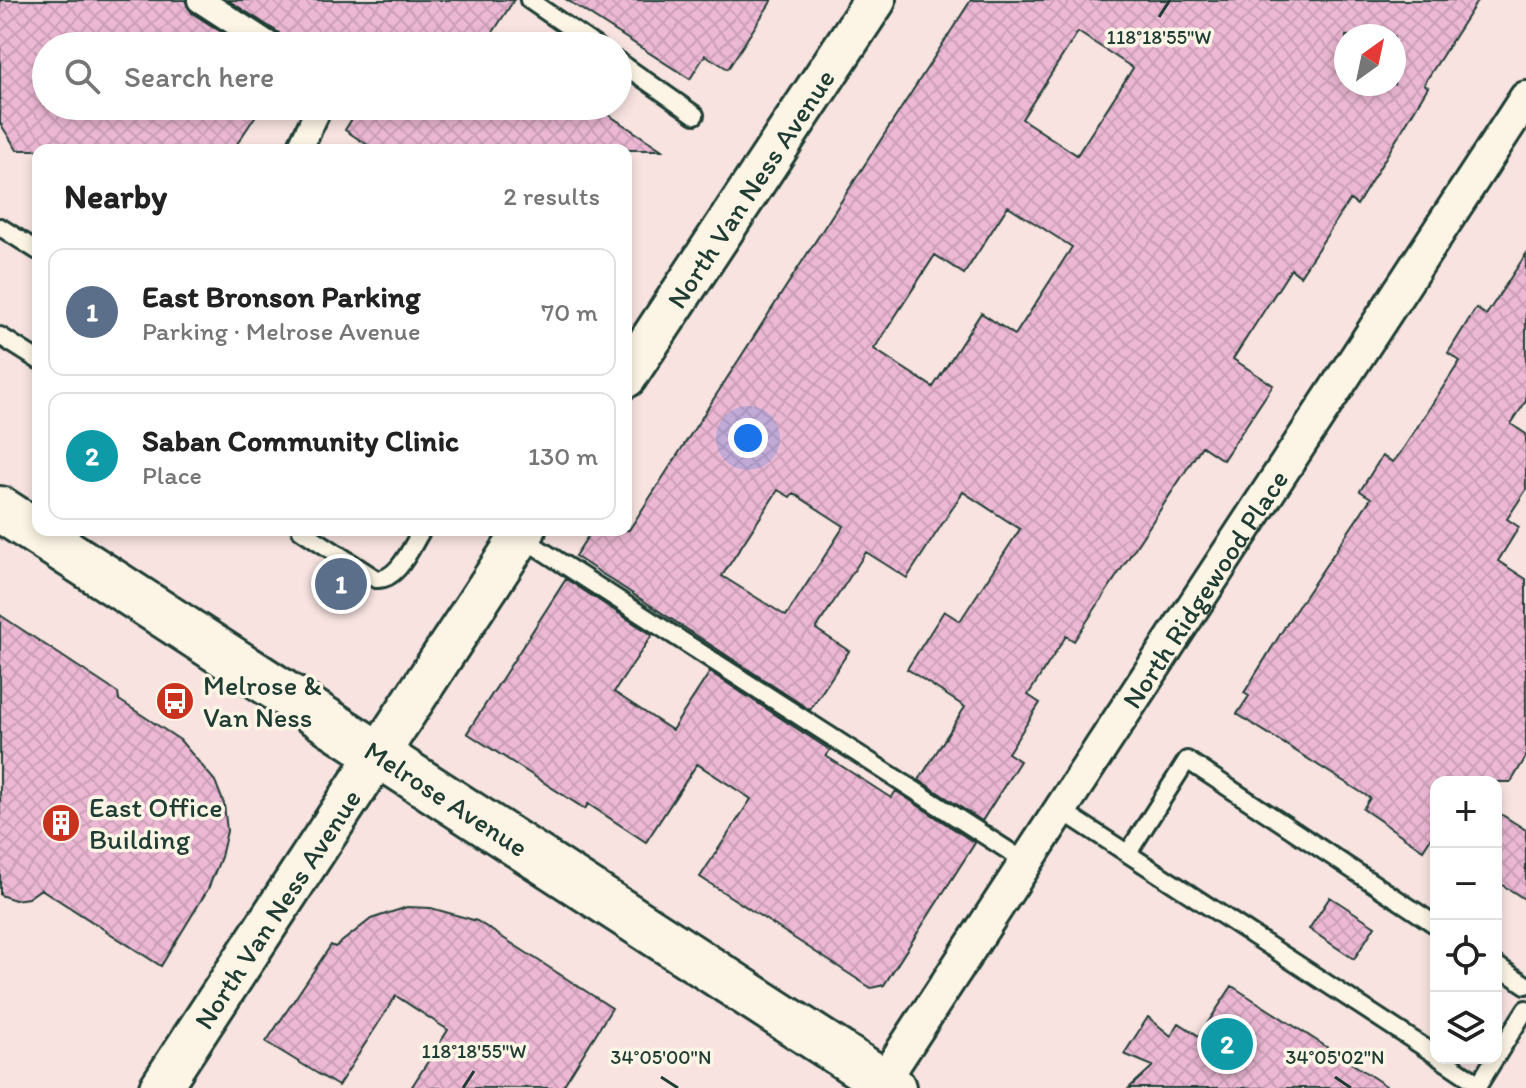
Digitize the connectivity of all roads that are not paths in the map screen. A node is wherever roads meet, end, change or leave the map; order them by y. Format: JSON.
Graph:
{"nodes":[{"id":1,"x":200,"y":0,"type":"edge"},
{"id":2,"x":529,"y":0,"type":"edge"},
{"id":3,"x":875,"y":0,"type":"edge"},
{"id":4,"x":249,"y":32,"type":"edge"},
{"id":5,"x":576,"y":32,"type":"edge"},
{"id":6,"x":632,"y":71,"type":"edge"},
{"id":7,"x":1526,"y":98,"type":"edge"},
{"id":8,"x":695,"y":115,"type":"dead end"},
{"id":9,"x":313,"y":120,"type":"edge"},
{"id":10,"x":302,"y":144,"type":"edge"},
{"id":11,"x":0,"y":227,"type":"edge"},
{"id":12,"x":32,"y":247,"type":"edge"},
{"id":13,"x":0,"y":336,"type":"edge"},
{"id":14,"x":32,"y":356,"type":"edge"},
{"id":15,"x":632,"y":368,"type":"edge"},
{"id":16,"x":0,"y":509,"type":"edge"},
{"id":17,"x":32,"y":530,"type":"edge"},
{"id":18,"x":42,"y":536,"type":"edge"},
{"id":19,"x":310,"y":536,"type":"edge"},
{"id":20,"x":418,"y":536,"type":"edge"},
{"id":21,"x":521,"y":536,"type":"edge"},
{"id":22,"x":528,"y":536,"type":"edge"},
{"id":23,"x":377,"y":753,"type":"junction"},
{"id":24,"x":1061,"y":810,"type":"junction"},
{"id":25,"x":1128,"y":853,"type":"junction"},
{"id":26,"x":1026,"y":862,"type":"junction"},
{"id":27,"x":1430,"y":921,"type":"edge"},
{"id":28,"x":1502,"y":969,"type":"edge"},
{"id":29,"x":1526,"y":985,"type":"edge"},
{"id":30,"x":1526,"y":1009,"type":"edge"},
{"id":31,"x":1502,"y":1048,"type":"edge"},
{"id":32,"x":1430,"y":1052,"type":"edge"},
{"id":33,"x":1449,"y":1064,"type":"edge"},
{"id":34,"x":1493,"y":1064,"type":"edge"},
{"id":35,"x":888,"y":1085,"type":"edge"},
{"id":36,"x":1483,"y":1086,"type":"edge"},
{"id":37,"x":160,"y":1088,"type":"edge"}],
"edges":[{"from":1,"to":4,"type":"street"},
{"from":2,"to":5,"type":"lane"},
{"from":3,"to":15,"type":"street","name":"North Van Ness Avenue"},
{"from":6,"to":8,"type":"lane"},
{"from":7,"to":24,"type":"street","name":"North Ridgewood Place"},
{"from":9,"to":10,"type":"street"},
{"from":11,"to":12,"type":"lane"},
{"from":13,"to":14,"type":"lane"},
{"from":16,"to":17,"type":"main road","name":"Melrose Avenue"},
{"from":18,"to":23,"type":"main road","name":"Melrose Avenue"},
{"from":19,"to":20,"type":"lane"},
{"from":21,"to":23,"type":"street","name":"North Van Ness Avenue"},
{"from":22,"to":26,"type":"lane"},
{"from":23,"to":35,"type":"main road","name":"Melrose Avenue"},
{"from":23,"to":37,"type":"street","name":"North Van Ness Avenue"},
{"from":24,"to":25,"type":"lane"},
{"from":24,"to":26,"type":"street","name":"North Ridgewood Place"},
{"from":25,"to":27,"type":"lane"},
{"from":25,"to":32,"type":"lane"},
{"from":26,"to":35,"type":"street","name":"North Ridgewood Place"},
{"from":28,"to":29,"type":"lane"},
{"from":30,"to":31,"type":"lane"},
{"from":33,"to":36,"type":"lane"},
{"from":34,"to":36,"type":"lane"}]}
